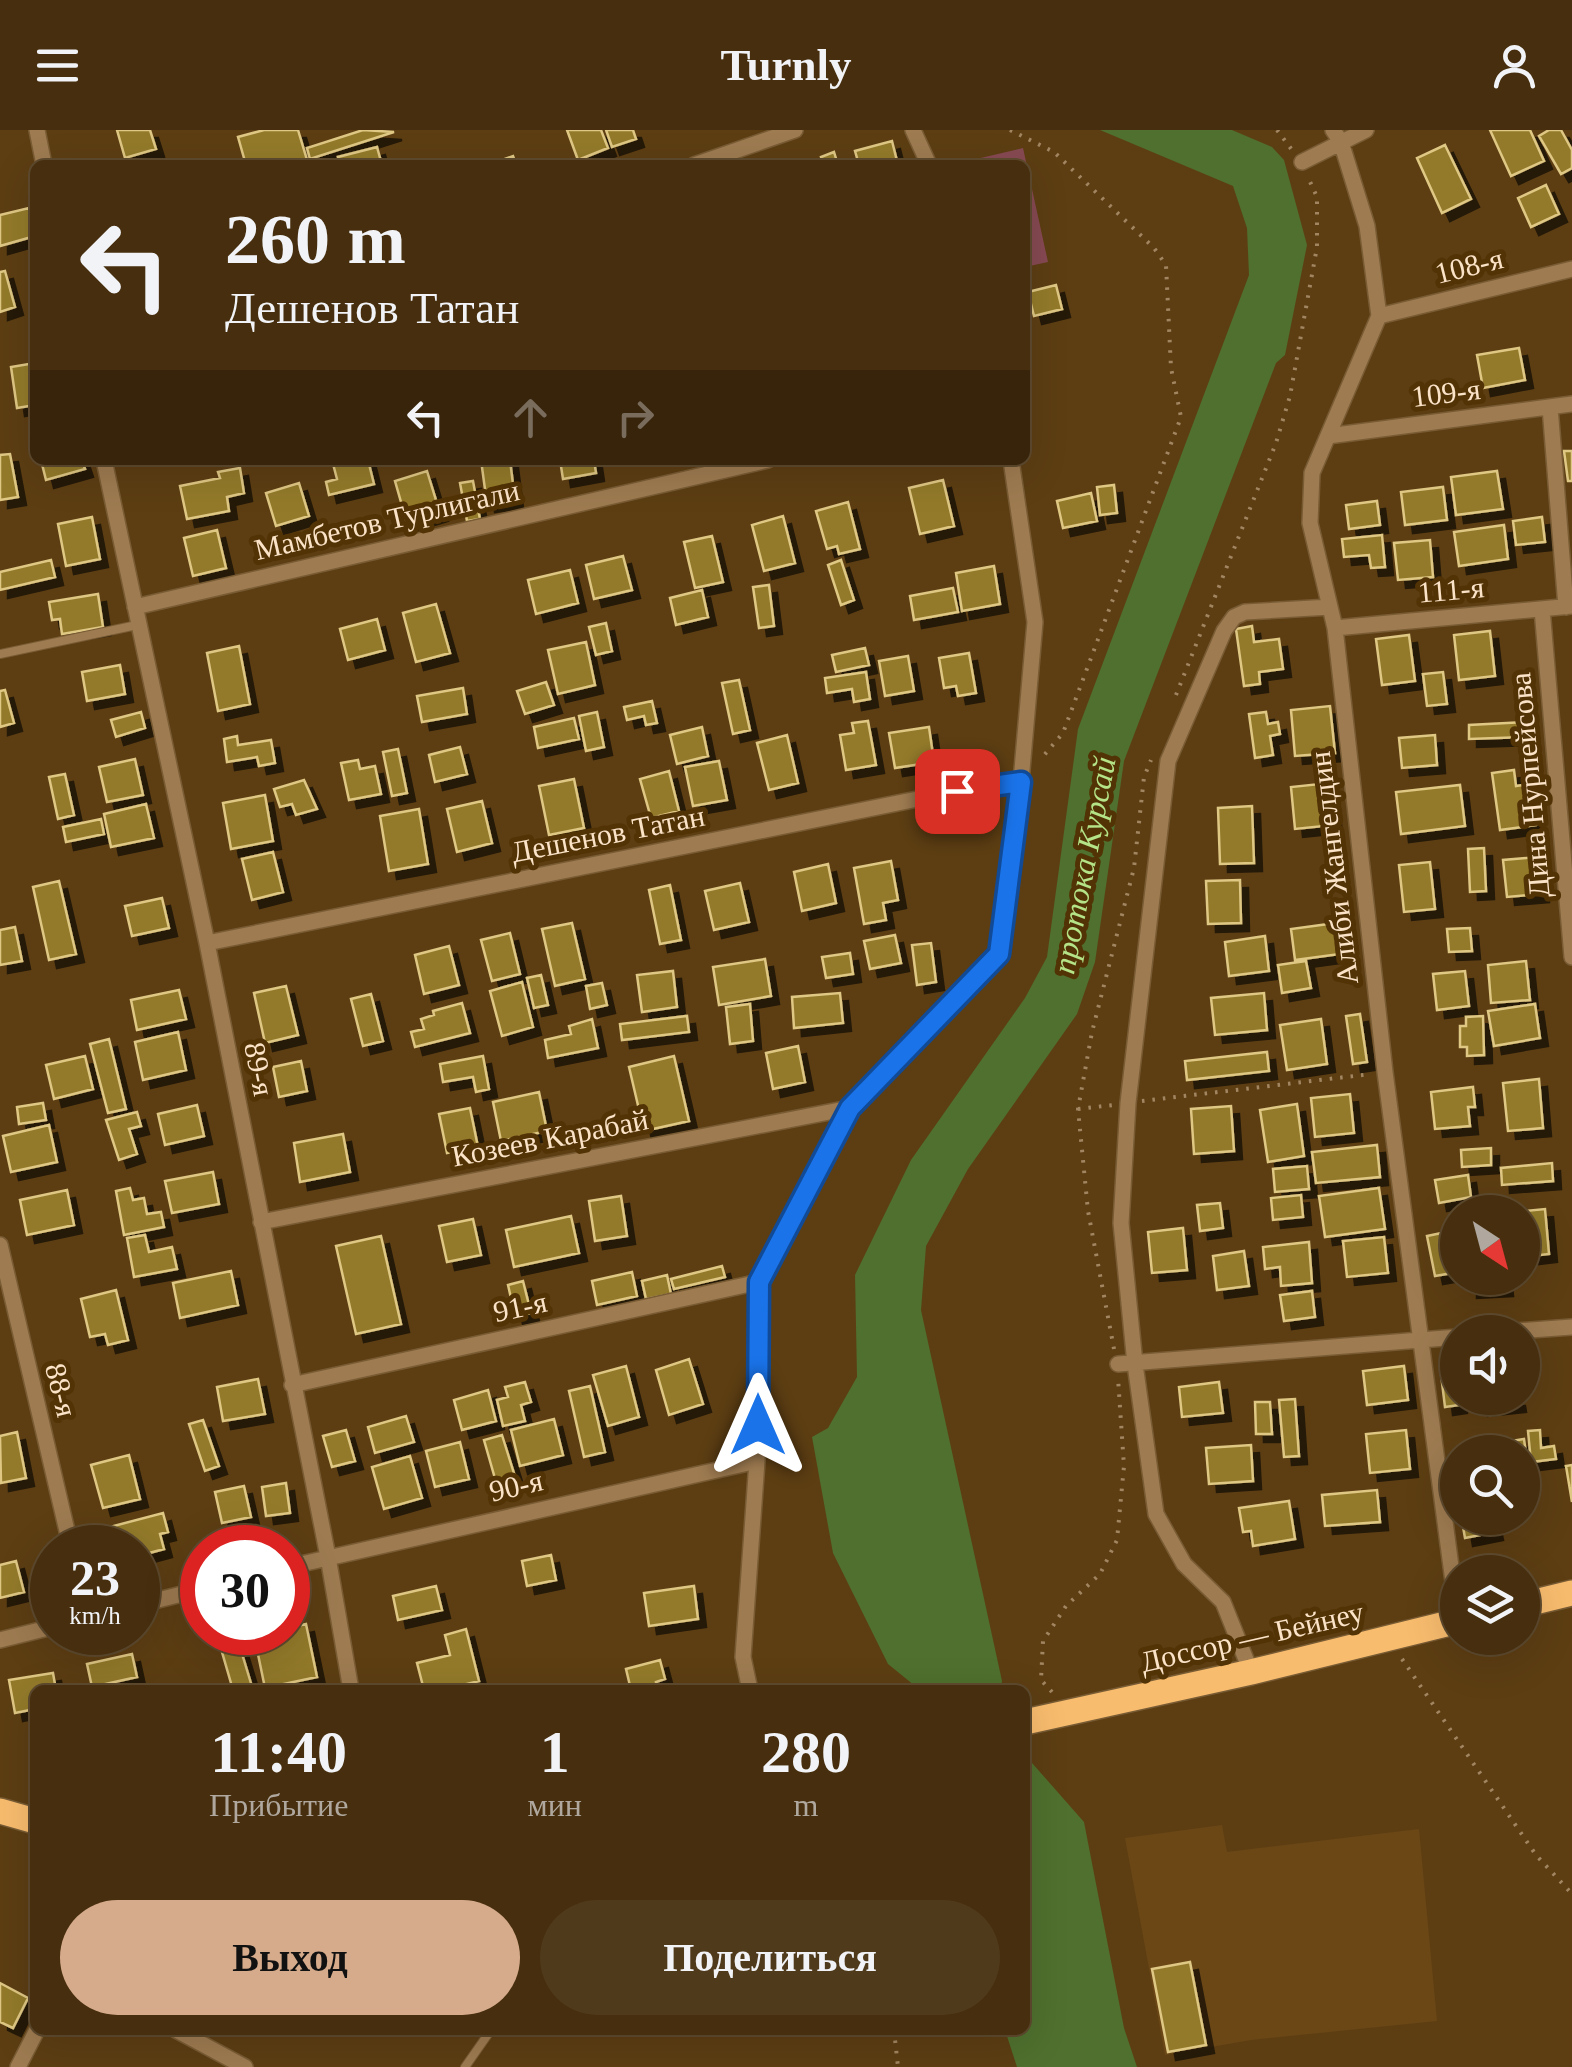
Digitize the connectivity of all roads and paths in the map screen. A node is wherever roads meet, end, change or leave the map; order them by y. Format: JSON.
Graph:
{"nodes":[{"id":1,"x":37,"y":130,"type":"edge"},
{"id":2,"x":795,"y":130,"type":"edge"},
{"id":3,"x":913,"y":130,"type":"edge"},
{"id":4,"x":1010,"y":130,"type":"edge"},
{"id":5,"x":1366,"y":130,"type":"edge"},
{"id":6,"x":1337,"y":136,"type":"edge"},
{"id":7,"x":43,"y":160,"type":"edge"},
{"id":8,"x":708,"y":160,"type":"edge"},
{"id":9,"x":927,"y":160,"type":"edge"},
{"id":10,"x":1302,"y":162,"type":"dead end"},
{"id":11,"x":1572,"y":269,"type":"edge"},
{"id":12,"x":1380,"y":316,"type":"junction"},
{"id":13,"x":1572,"y":404,"type":"edge"},
{"id":14,"x":1550,"y":408,"type":"junction"},
{"id":15,"x":1328,"y":436,"type":"junction"},
{"id":16,"x":105,"y":465,"type":"edge"},
{"id":17,"x":746,"y":465,"type":"edge"},
{"id":18,"x":1013,"y":465,"type":"edge"},
{"id":19,"x":1569,"y":606,"type":"edge"},
{"id":20,"x":135,"y":607,"type":"junction"},
{"id":21,"x":1330,"y":607,"type":"junction"},
{"id":22,"x":1542,"y":609,"type":"junction"},
{"id":23,"x":139,"y":624,"type":"junction"},
{"id":24,"x":1335,"y":628,"type":"junction"},
{"id":25,"x":0,"y":654,"type":"edge"},
{"id":26,"x":1021,"y":782,"type":"junction"},
{"id":27,"x":206,"y":943,"type":"junction"},
{"id":28,"x":1572,"y":957,"type":"edge"},
{"id":29,"x":1386,"y":1072,"type":"junction"},
{"id":30,"x":1128,"y":1103,"type":"junction"},
{"id":31,"x":850,"y":1108,"type":"junction"},
{"id":32,"x":1078,"y":1109,"type":"dead end"},
{"id":33,"x":261,"y":1222,"type":"junction"},
{"id":34,"x":0,"y":1245,"type":"edge"},
{"id":35,"x":759,"y":1282,"type":"junction"},
{"id":36,"x":4,"y":1290,"type":"edge"},
{"id":37,"x":1572,"y":1326,"type":"edge"},
{"id":38,"x":1540,"y":1329,"type":"edge"},
{"id":39,"x":1440,"y":1338,"type":"edge"},
{"id":40,"x":1420,"y":1340,"type":"junction"},
{"id":41,"x":1118,"y":1364,"type":"dead end"},
{"id":42,"x":1135,"y":1364,"type":"junction"},
{"id":43,"x":292,"y":1385,"type":"junction"},
{"id":44,"x":758,"y":1461,"type":"junction"},
{"id":45,"x":65,"y":1525,"type":"edge"},
{"id":46,"x":1449,"y":1555,"type":"edge"},
{"id":47,"x":328,"y":1556,"type":"junction"},
{"id":48,"x":310,"y":1561,"type":"edge"},
{"id":49,"x":1572,"y":1593,"type":"edge"},
{"id":50,"x":1540,"y":1601,"type":"edge"},
{"id":51,"x":1440,"y":1625,"type":"edge"},
{"id":52,"x":30,"y":1632,"type":"edge"},
{"id":53,"x":1388,"y":1638,"type":"junction"},
{"id":54,"x":0,"y":1640,"type":"edge"},
{"id":55,"x":1251,"y":1672,"type":"junction"},
{"id":56,"x":350,"y":1685,"type":"edge"},
{"id":57,"x":749,"y":1685,"type":"edge"},
{"id":58,"x":1030,"y":1721,"type":"edge"},
{"id":59,"x":0,"y":1811,"type":"edge"},
{"id":60,"x":30,"y":1820,"type":"edge"},
{"id":61,"x":1572,"y":1894,"type":"edge"},
{"id":62,"x":34,"y":2035,"type":"edge"},
{"id":63,"x":185,"y":2035,"type":"edge"},
{"id":64,"x":488,"y":2035,"type":"edge"},
{"id":65,"x":895,"y":2035,"type":"edge"},
{"id":66,"x":18,"y":2067,"type":"edge"},
{"id":67,"x":245,"y":2067,"type":"edge"},
{"id":68,"x":465,"y":2067,"type":"edge"},
{"id":69,"x":898,"y":2067,"type":"edge"}],
"edges":[{"from":1,"to":7,"type":"street"},
{"from":2,"to":8,"type":"street"},
{"from":3,"to":9,"type":"street"},
{"from":4,"to":26,"type":"path"},
{"from":5,"to":6,"type":"street"},
{"from":6,"to":10,"type":"street"},
{"from":6,"to":12,"type":"street"},
{"from":11,"to":12,"type":"street","name":"108-я"},
{"from":12,"to":15,"type":"street","name":"Алиби Жангелдин"},
{"from":13,"to":14,"type":"street","name":"109-я"},
{"from":14,"to":15,"type":"street","name":"109-я"},
{"from":14,"to":19,"type":"street"},
{"from":15,"to":21,"type":"street","name":"Алиби Жангелдин"},
{"from":16,"to":20,"type":"street","name":"89-я"},
{"from":17,"to":20,"type":"street","name":"Мамбетов Турлигали"},
{"from":18,"to":26,"type":"street"},
{"from":19,"to":22,"type":"street","name":"111-я"},
{"from":20,"to":23,"type":"street","name":"89-я"},
{"from":21,"to":24,"type":"street","name":"Алиби Жангелдин"},
{"from":21,"to":30,"type":"street"},
{"from":22,"to":24,"type":"street","name":"111-я"},
{"from":22,"to":28,"type":"street","name":"Дина Нурпейсова"},
{"from":23,"to":25,"type":"lane"},
{"from":23,"to":27,"type":"street","name":"89-я"},
{"from":24,"to":29,"type":"street","name":"Алиби Жангелдин"},
{"from":26,"to":27,"type":"street","name":"Дешенов Татан"},
{"from":26,"to":31,"type":"street"},
{"from":27,"to":33,"type":"street","name":"89-я"},
{"from":29,"to":30,"type":"path"},
{"from":29,"to":40,"type":"street","name":"Алиби Жангелдин"},
{"from":30,"to":32,"type":"path"},
{"from":30,"to":42,"type":"street"},
{"from":31,"to":33,"type":"street","name":"Козеев Карабай"},
{"from":31,"to":35,"type":"street"},
{"from":33,"to":43,"type":"street","name":"89-я"},
{"from":34,"to":36,"type":"street","name":"88-я"},
{"from":35,"to":43,"type":"street","name":"91-я"},
{"from":35,"to":44,"type":"street"},
{"from":36,"to":45,"type":"street","name":"88-я"},
{"from":37,"to":38,"type":"street"},
{"from":39,"to":40,"type":"street"},
{"from":40,"to":42,"type":"street"},
{"from":40,"to":46,"type":"street","name":"Алиби Жангелдин"},
{"from":41,"to":42,"type":"street"},
{"from":42,"to":55,"type":"street"},
{"from":43,"to":47,"type":"street","name":"89-я"},
{"from":44,"to":47,"type":"street","name":"90-я"},
{"from":44,"to":57,"type":"street"},
{"from":47,"to":48,"type":"street","name":"90-я"},
{"from":47,"to":56,"type":"street","name":"89-я"},
{"from":49,"to":50,"type":"highway"},
{"from":51,"to":53,"type":"highway","name":"Доссор — Бейнеу"},
{"from":52,"to":54,"type":"street"},
{"from":53,"to":55,"type":"highway","name":"Доссор — Бейнеу"},
{"from":53,"to":61,"type":"path"},
{"from":55,"to":58,"type":"highway","name":"Доссор — Бейнеу"},
{"from":59,"to":60,"type":"highway"},
{"from":62,"to":66,"type":"street"},
{"from":63,"to":67,"type":"street"},
{"from":64,"to":68,"type":"lane"},
{"from":65,"to":69,"type":"path"}]}
